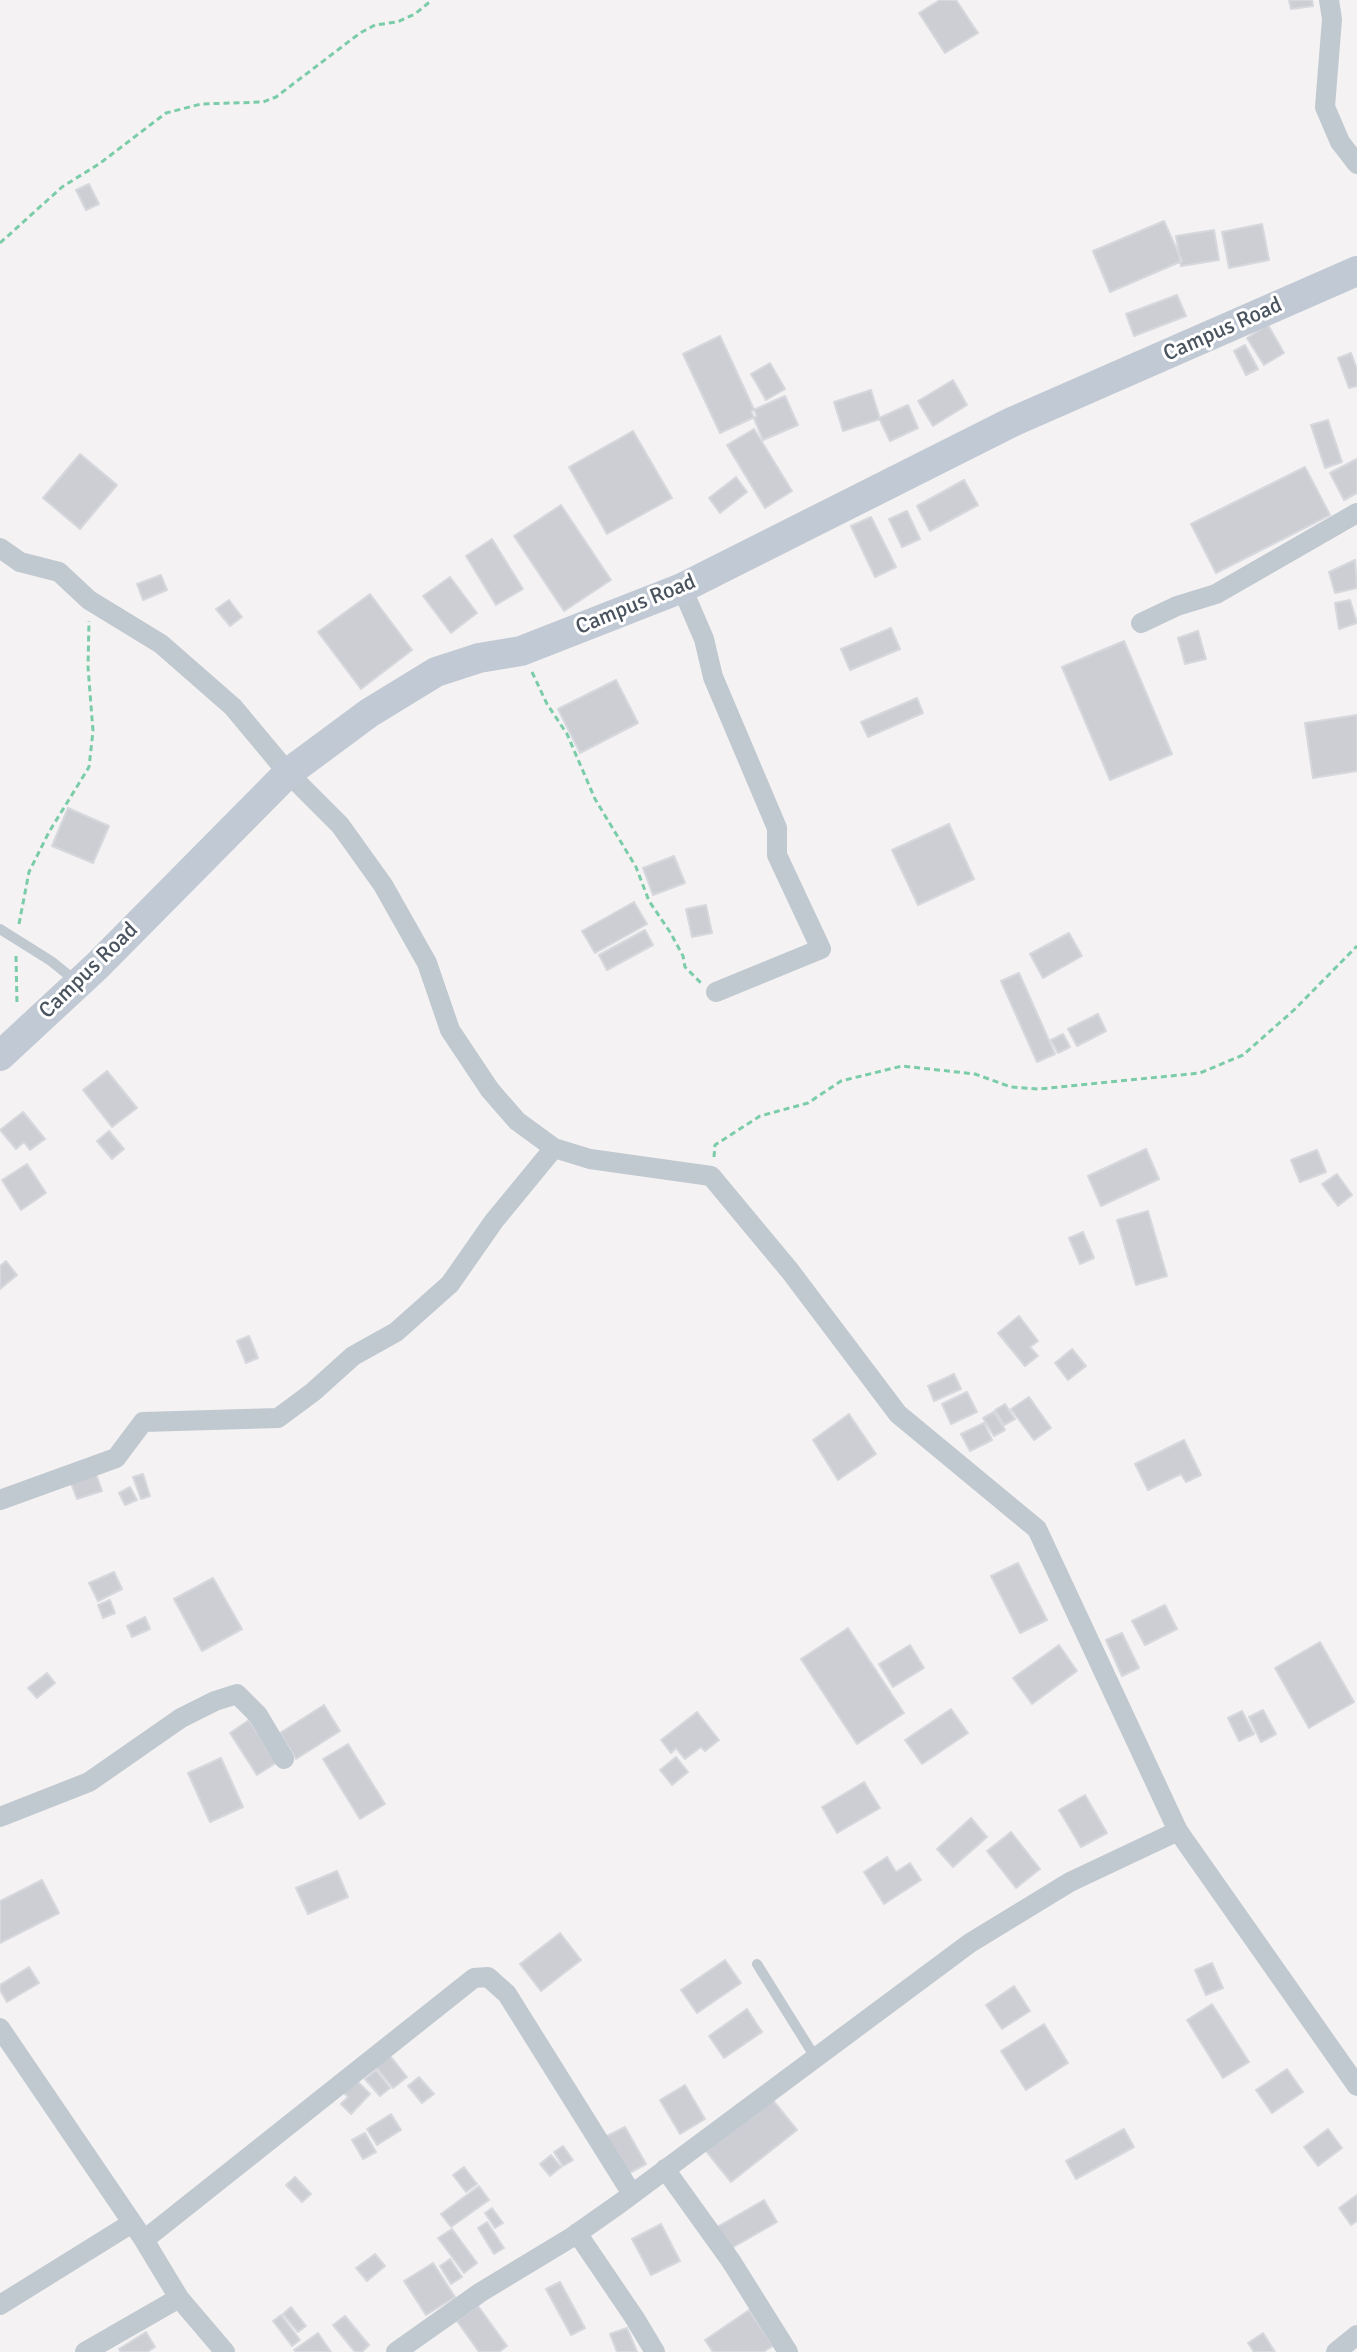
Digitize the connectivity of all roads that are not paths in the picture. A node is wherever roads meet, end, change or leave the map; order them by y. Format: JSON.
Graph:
{"nodes":[{"id":1,"x":1329,"y":0,"type":"edge"},
{"id":2,"x":1357,"y":164,"type":"edge"},
{"id":3,"x":1357,"y":271,"type":"edge"},
{"id":4,"x":1357,"y":513,"type":"edge"},
{"id":5,"x":0,"y":548,"type":"edge"},
{"id":6,"x":682,"y":588,"type":"junction"},
{"id":7,"x":1141,"y":623,"type":"dead end"},
{"id":8,"x":288,"y":773,"type":"junction"},
{"id":9,"x":0,"y":929,"type":"edge"},
{"id":10,"x":78,"y":983,"type":"junction"},
{"id":11,"x":716,"y":992,"type":"road end"},
{"id":12,"x":9,"y":1048,"type":"edge"},
{"id":13,"x":554,"y":1148,"type":"junction"},
{"id":14,"x":0,"y":1500,"type":"edge"},
{"id":15,"x":284,"y":1759,"type":"dead end"},
{"id":16,"x":0,"y":1817,"type":"edge"},
{"id":17,"x":1178,"y":1831,"type":"junction"},
{"id":18,"x":757,"y":1964,"type":"dead end"},
{"id":19,"x":0,"y":2028,"type":"edge"},
{"id":20,"x":815,"y":2057,"type":"junction"},
{"id":21,"x":1357,"y":2086,"type":"edge"},
{"id":22,"x":665,"y":2169,"type":"junction"},
{"id":23,"x":632,"y":2194,"type":"junction"},
{"id":24,"x":138,"y":2231,"type":"junction"},
{"id":25,"x":577,"y":2233,"type":"junction"},
{"id":26,"x":179,"y":2298,"type":"junction"},
{"id":27,"x":0,"y":2305,"type":"edge"},
{"id":28,"x":1357,"y":2335,"type":"edge"},
{"id":29,"x":85,"y":2352,"type":"edge"},
{"id":30,"x":225,"y":2352,"type":"edge"},
{"id":31,"x":396,"y":2352,"type":"edge"},
{"id":32,"x":655,"y":2352,"type":"edge"},
{"id":33,"x":788,"y":2352,"type":"edge"},
{"id":34,"x":1336,"y":2352,"type":"edge"}],
"edges":[{"from":1,"to":2,"type":"street"},
{"from":3,"to":6,"type":"street","name":"Campus Road"},
{"from":4,"to":7,"type":"street"},
{"from":5,"to":8,"type":"street"},
{"from":6,"to":8,"type":"street","name":"Campus Road"},
{"from":6,"to":11,"type":"street"},
{"from":8,"to":10,"type":"street","name":"Campus Road"},
{"from":8,"to":13,"type":"street"},
{"from":9,"to":10,"type":"lane"},
{"from":10,"to":12,"type":"street","name":"Campus Road"},
{"from":13,"to":14,"type":"street"},
{"from":13,"to":17,"type":"street"},
{"from":15,"to":16,"type":"street"},
{"from":17,"to":20,"type":"street"},
{"from":17,"to":21,"type":"street"},
{"from":18,"to":20,"type":"lane"},
{"from":19,"to":24,"type":"street"},
{"from":20,"to":22,"type":"street"},
{"from":22,"to":23,"type":"street"},
{"from":22,"to":33,"type":"street"},
{"from":23,"to":24,"type":"street"},
{"from":23,"to":25,"type":"street"},
{"from":24,"to":26,"type":"street"},
{"from":24,"to":27,"type":"street"},
{"from":25,"to":31,"type":"street"},
{"from":25,"to":32,"type":"street"},
{"from":26,"to":29,"type":"street"},
{"from":26,"to":30,"type":"street"},
{"from":28,"to":34,"type":"street"}]}
